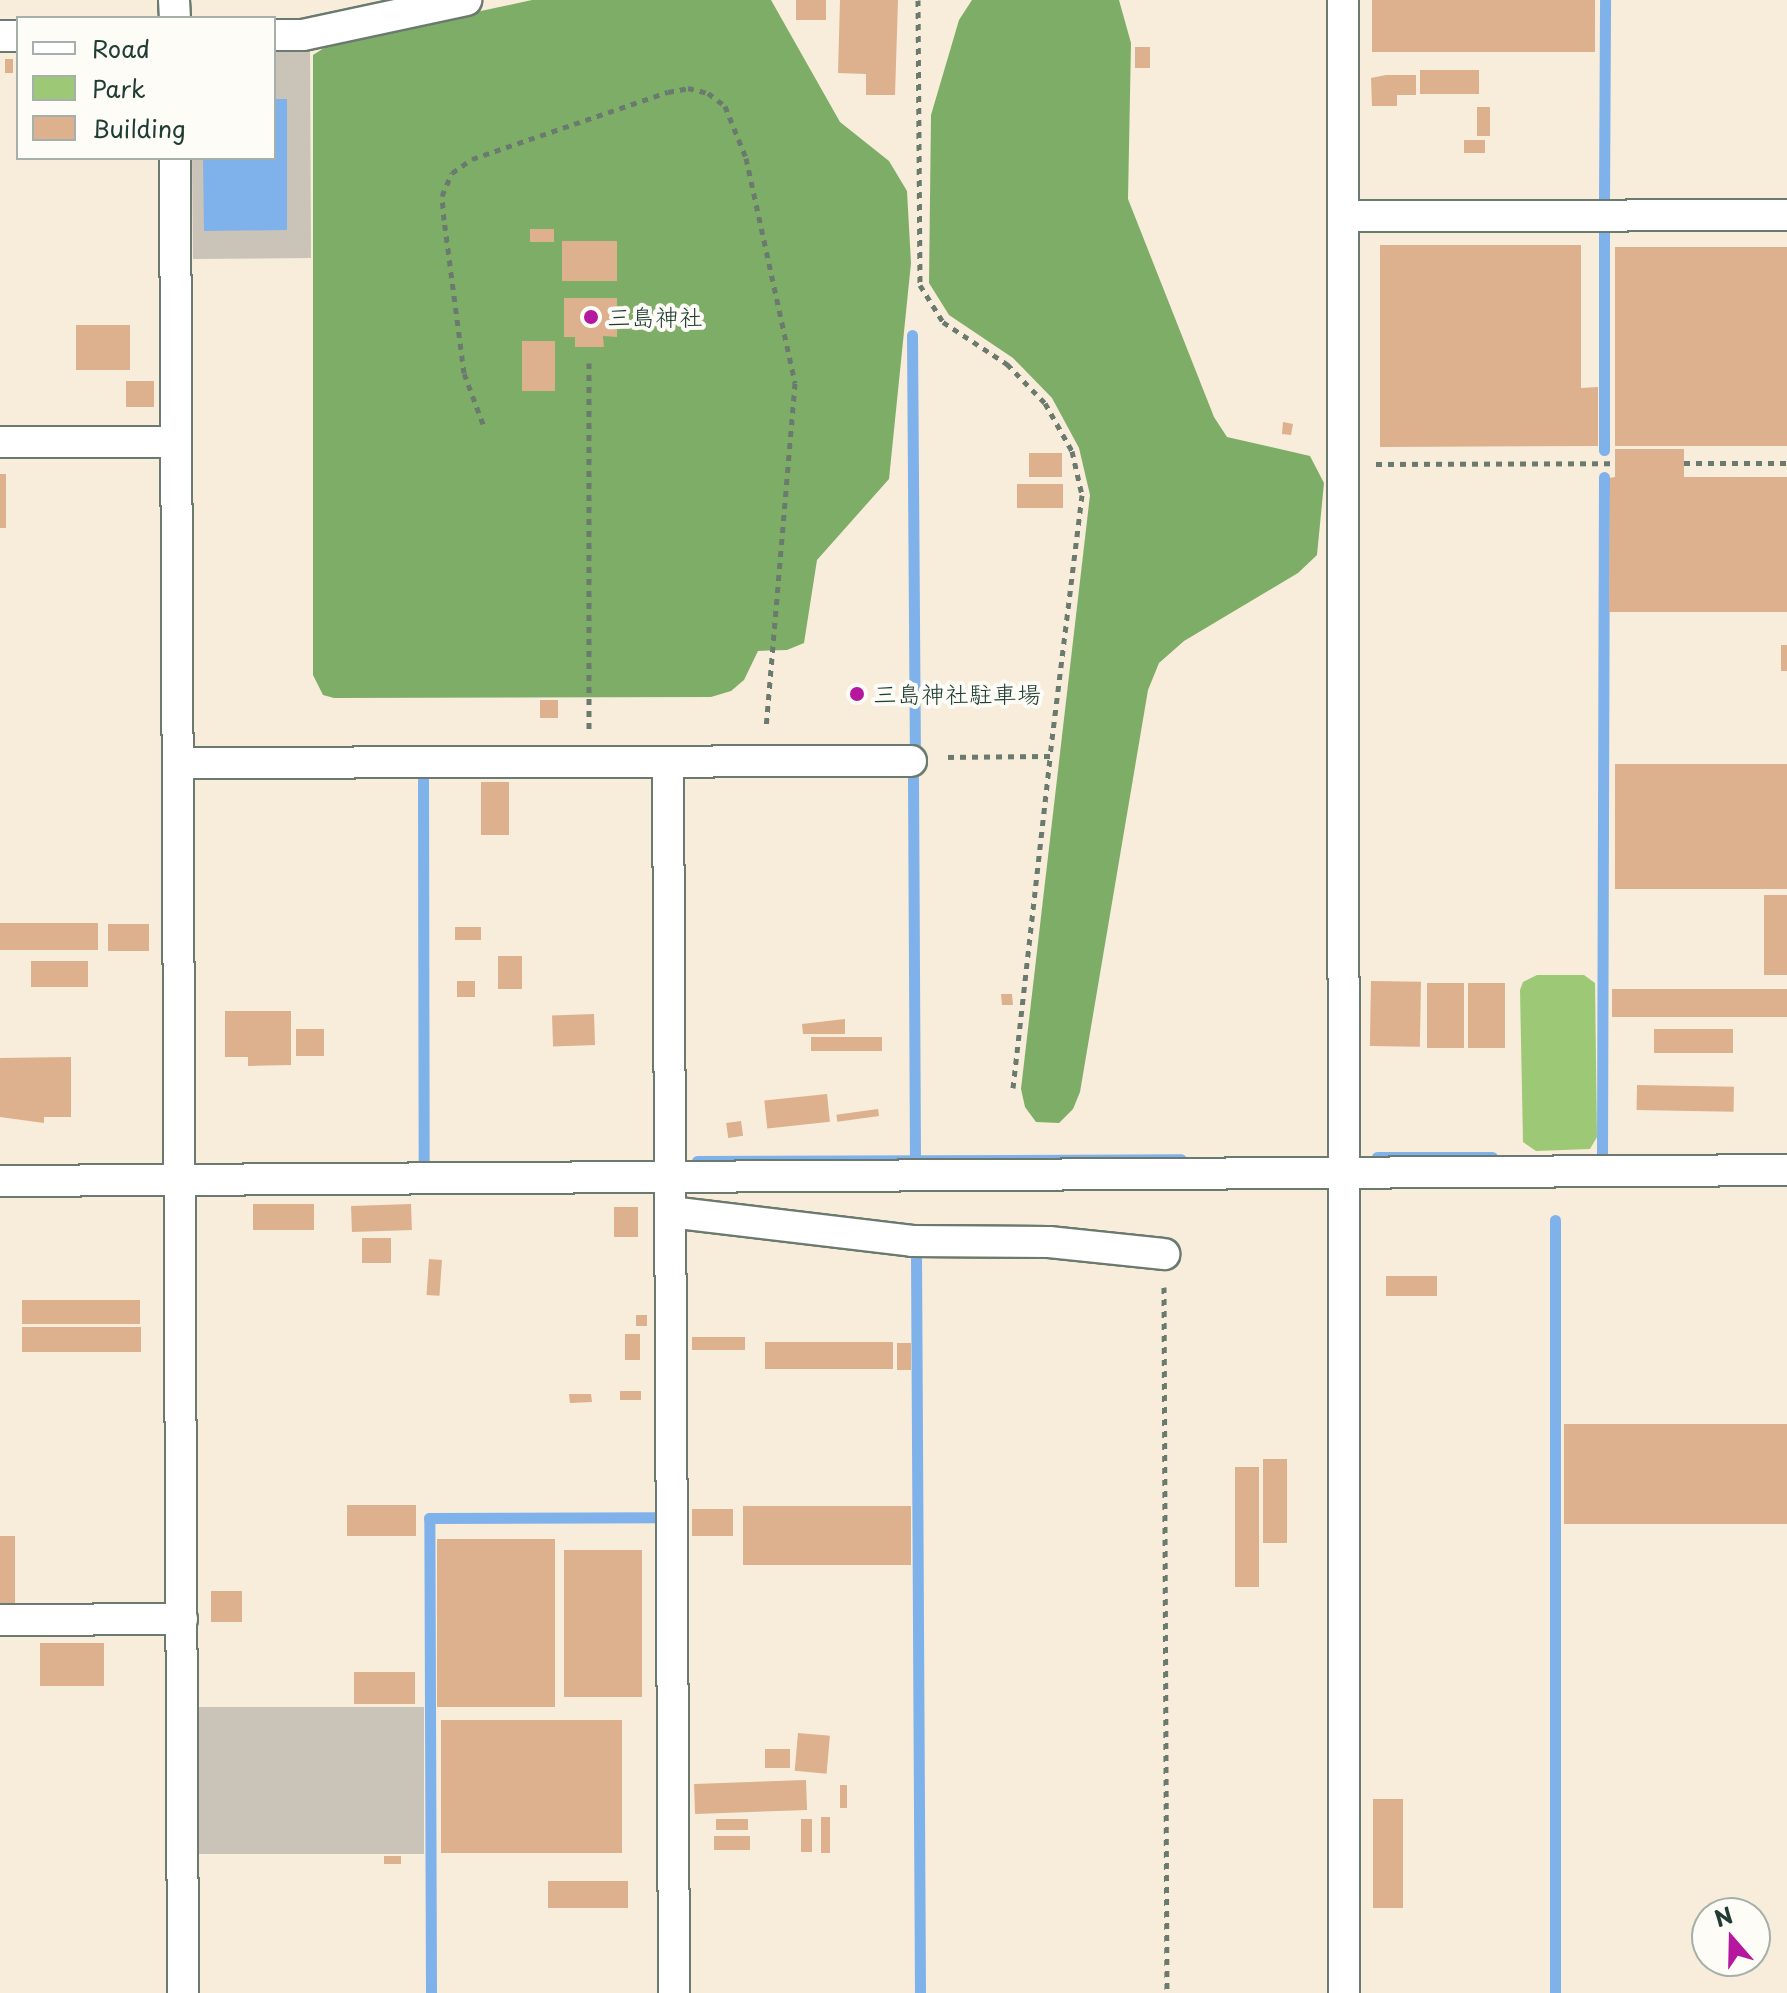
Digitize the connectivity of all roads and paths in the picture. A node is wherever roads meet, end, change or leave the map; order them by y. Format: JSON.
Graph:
{"nodes":[{"id":1,"x":466,"y":0,"type":"edge"},
{"id":2,"x":918,"y":0,"type":"edge"},
{"id":3,"x":1343,"y":0,"type":"edge"},
{"id":4,"x":276,"y":35,"type":"edge"},
{"id":5,"x":175,"y":160,"type":"edge"},
{"id":6,"x":1787,"y":215,"type":"edge"},
{"id":7,"x":1343,"y":216,"type":"junction"},
{"id":8,"x":589,"y":363,"type":"dead end"},
{"id":9,"x":483,"y":424,"type":"dead end"},
{"id":10,"x":0,"y":442,"type":"edge"},
{"id":11,"x":176,"y":442,"type":"junction"},
{"id":12,"x":1615,"y":463,"type":"dead end"},
{"id":13,"x":1684,"y":463,"type":"dead end"},
{"id":14,"x":1787,"y":463,"type":"edge"},
{"id":15,"x":1343,"y":464,"type":"junction"},
{"id":16,"x":1050,"y":756,"type":"junction"},
{"id":17,"x":764,"y":761,"type":"junction"},
{"id":18,"x":911,"y":761,"type":"joint"},
{"id":19,"x":589,"y":762,"type":"junction"},
{"id":20,"x":668,"y":762,"type":"junction"},
{"id":21,"x":178,"y":763,"type":"junction"},
{"id":22,"x":1013,"y":1088,"type":"dead end"},
{"id":23,"x":1787,"y":1170,"type":"edge"},
{"id":24,"x":1344,"y":1172,"type":"junction"},
{"id":25,"x":670,"y":1178,"type":"junction"},
{"id":26,"x":180,"y":1180,"type":"junction"},
{"id":27,"x":0,"y":1181,"type":"edge"},
{"id":28,"x":670,"y":1212,"type":"junction"},
{"id":29,"x":1164,"y":1254,"type":"joint"},
{"id":30,"x":182,"y":1619,"type":"junction"},
{"id":31,"x":0,"y":1620,"type":"edge"},
{"id":32,"x":183,"y":1993,"type":"edge"},
{"id":33,"x":674,"y":1993,"type":"edge"},
{"id":34,"x":1167,"y":1993,"type":"edge"},
{"id":35,"x":1344,"y":1993,"type":"edge"}],
"edges":[{"from":1,"to":4,"type":"street"},
{"from":2,"to":16,"type":"path"},
{"from":3,"to":7,"type":"street"},
{"from":5,"to":11,"type":"street"},
{"from":6,"to":7,"type":"street"},
{"from":7,"to":15,"type":"street"},
{"from":8,"to":19,"type":"path"},
{"from":9,"to":17,"type":"path"},
{"from":10,"to":11,"type":"street"},
{"from":11,"to":21,"type":"street"},
{"from":12,"to":15,"type":"path"},
{"from":13,"to":14,"type":"path"},
{"from":15,"to":24,"type":"street"},
{"from":16,"to":18,"type":"path"},
{"from":16,"to":22,"type":"path"},
{"from":17,"to":18,"type":"street"},
{"from":17,"to":20,"type":"street"},
{"from":19,"to":20,"type":"street"},
{"from":19,"to":21,"type":"street"},
{"from":20,"to":25,"type":"street"},
{"from":21,"to":26,"type":"street"},
{"from":23,"to":24,"type":"street"},
{"from":24,"to":25,"type":"street"},
{"from":24,"to":35,"type":"street"},
{"from":25,"to":26,"type":"street"},
{"from":25,"to":28,"type":"street"},
{"from":26,"to":27,"type":"street"},
{"from":26,"to":30,"type":"street"},
{"from":28,"to":29,"type":"street"},
{"from":28,"to":33,"type":"street"},
{"from":29,"to":34,"type":"path"},
{"from":30,"to":31,"type":"street"},
{"from":30,"to":32,"type":"street"}]}
